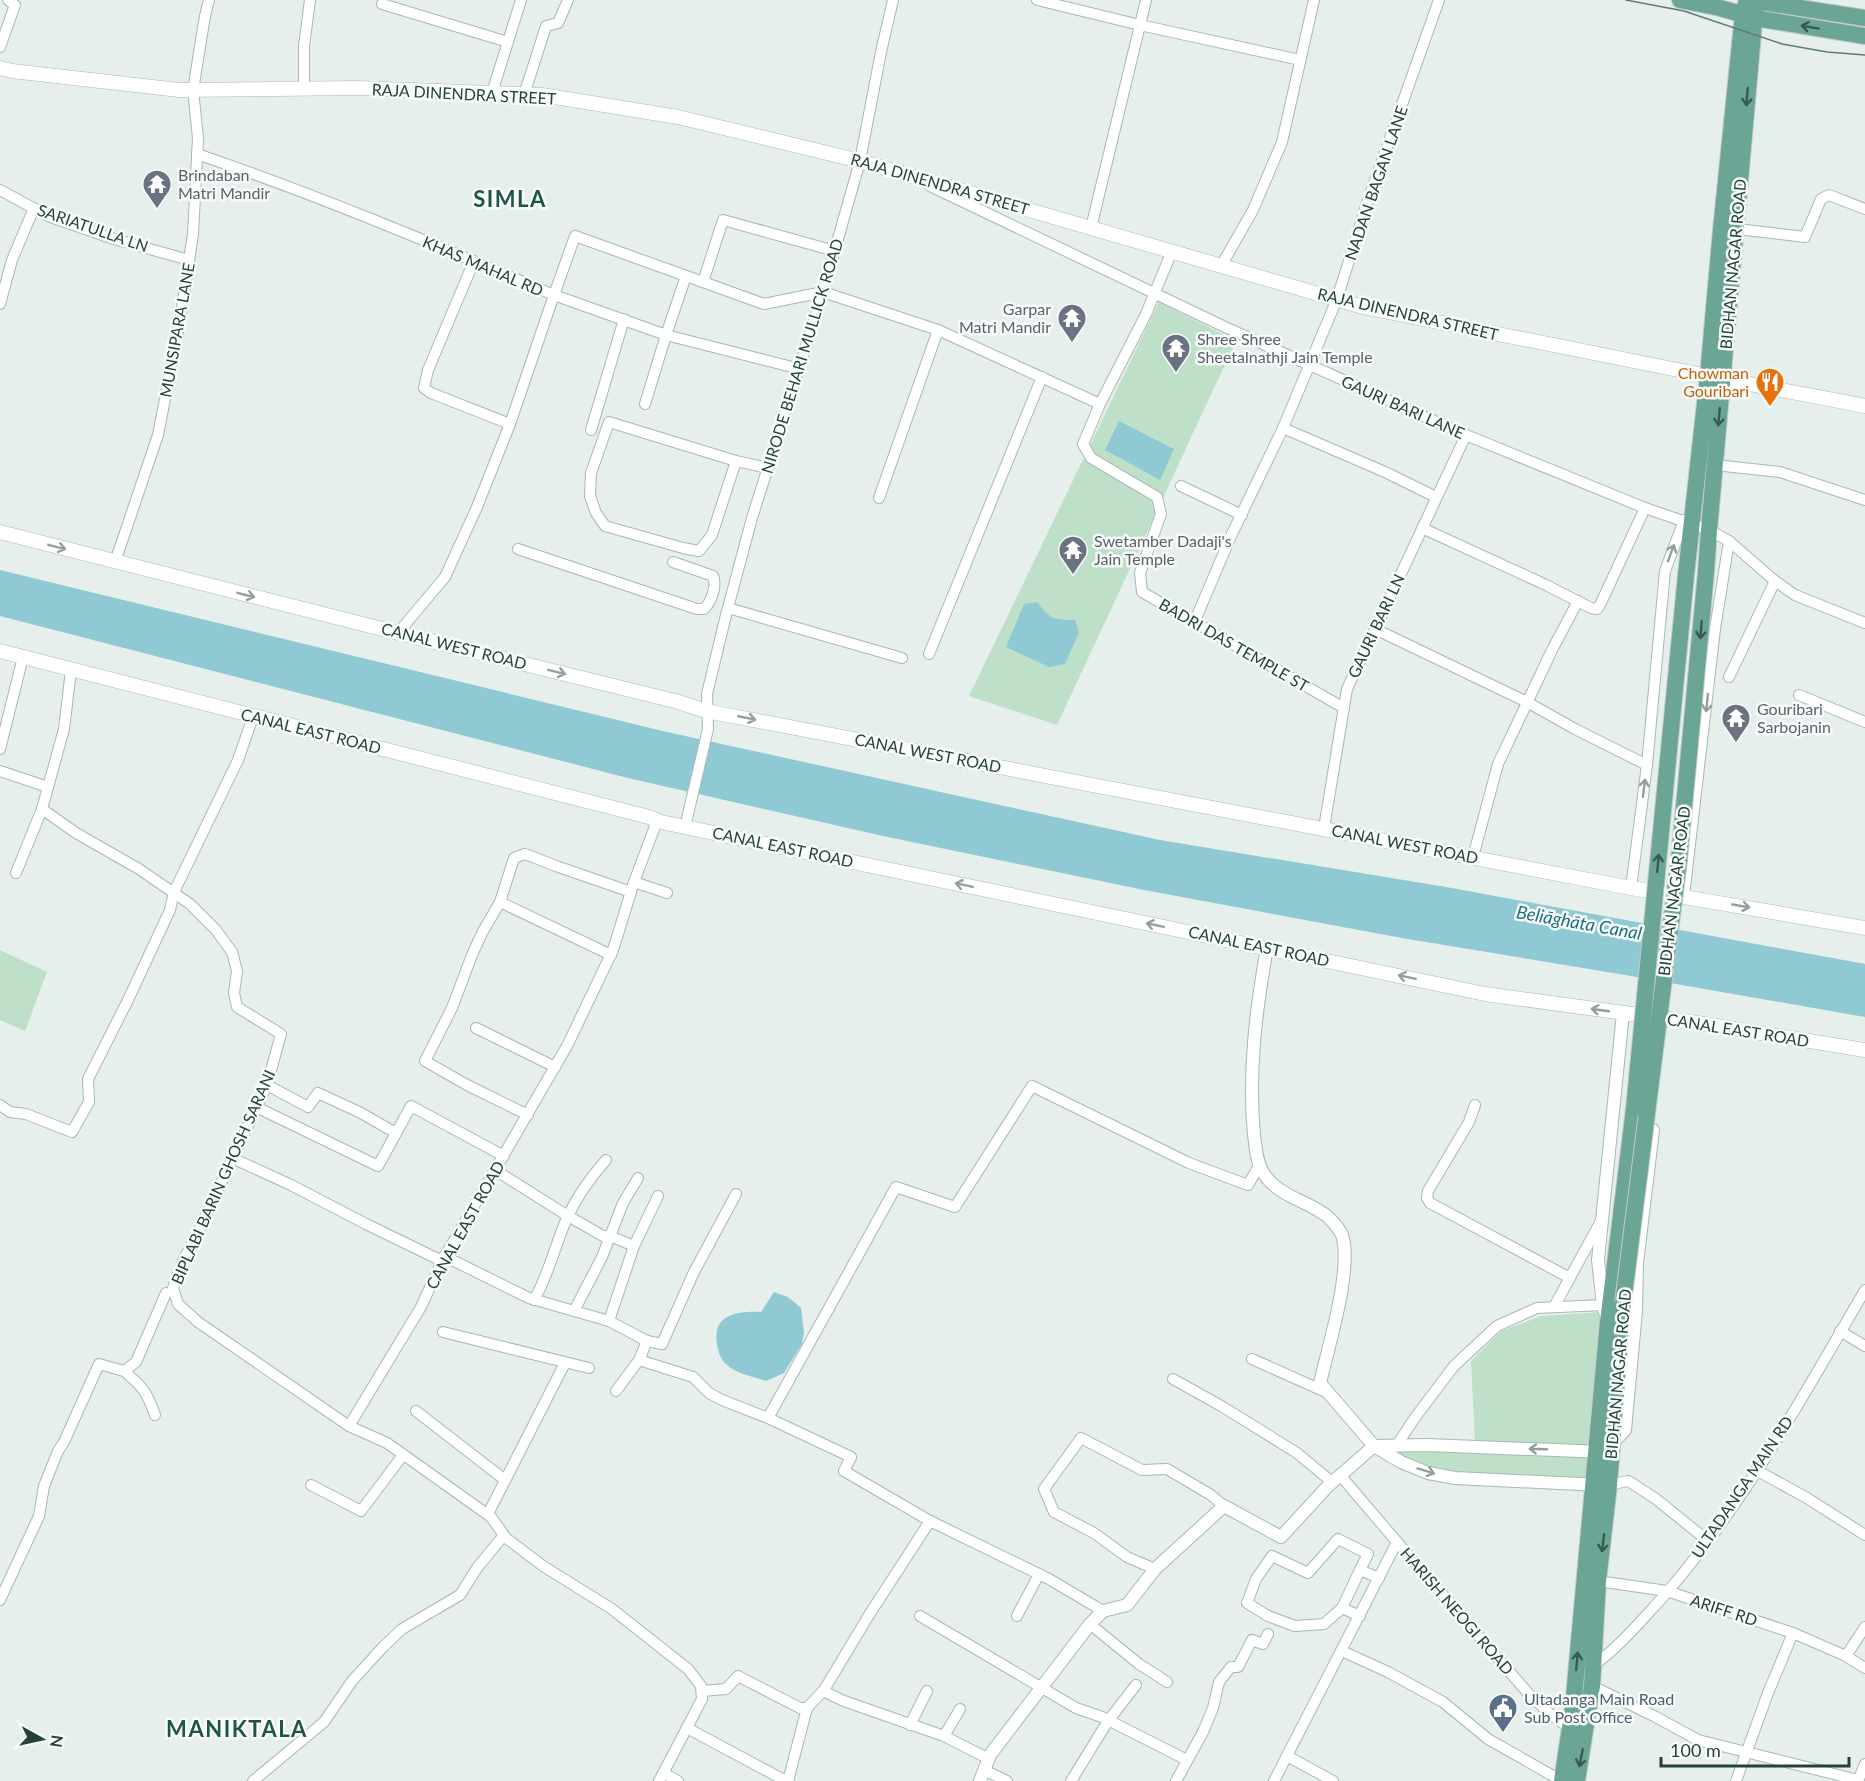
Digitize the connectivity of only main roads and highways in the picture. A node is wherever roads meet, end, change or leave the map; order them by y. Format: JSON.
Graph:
{"nodes":[{"id":1,"x":1680,"y":0,"type":"edge"},
{"id":2,"x":1751,"y":6,"type":"edge"},
{"id":3,"x":1865,"y":18,"type":"edge"},
{"id":4,"x":1865,"y":36,"type":"edge"},
{"id":5,"x":0,"y":68,"type":"edge"},
{"id":6,"x":1715,"y":377,"type":"junction"},
{"id":7,"x":1865,"y":405,"type":"edge"},
{"id":8,"x":0,"y":532,"type":"edge"},
{"id":9,"x":0,"y":651,"type":"edge"},
{"id":10,"x":1865,"y":928,"type":"edge"},
{"id":11,"x":1865,"y":1050,"type":"edge"},
{"id":12,"x":1612,"y":1303,"type":"junction"},
{"id":13,"x":1606,"y":1449,"type":"junction"},
{"id":14,"x":1601,"y":1485,"type":"junction"},
{"id":15,"x":1562,"y":1781,"type":"edge"},
{"id":16,"x":1577,"y":1781,"type":"edge"}],
"edges":[{"from":1,"to":2,"type":"main road"},
{"from":2,"to":3,"type":"main road"},
{"from":4,"to":2,"type":"main road","one_way":true},
{"from":2,"to":6,"type":"main road","name":"BIDHAN NAGAR ROAD","one_way":true},
{"from":2,"to":6,"type":"main road"},
{"from":5,"to":6,"type":"main road","name":"RAJA DINENDRA STREET"},
{"from":6,"to":7,"type":"main road","name":"RAJA DINENDRA STREET"},
{"from":12,"to":6,"type":"main road","name":"BIDHAN NAGAR ROAD","one_way":true,"bridge":true},
{"from":6,"to":12,"type":"main road","name":"BIDHAN NAGAR ROAD","one_way":true,"bridge":true},
{"from":8,"to":10,"type":"main road","name":"CANAL WEST ROAD","one_way":true},
{"from":11,"to":9,"type":"main road","name":"CANAL EAST ROAD","one_way":true},
{"from":12,"to":13,"type":"main road","name":"BIDHAN NAGAR ROAD"},
{"from":12,"to":13,"type":"main road","name":"BIDHAN NAGAR ROAD"},
{"from":13,"to":14,"type":"main road","name":"BIDHAN NAGAR ROAD"},
{"from":15,"to":14,"type":"main road","name":"BIDHAN NAGAR ROAD","one_way":true},
{"from":14,"to":16,"type":"main road","name":"BIDHAN NAGAR ROAD","one_way":true}]}
